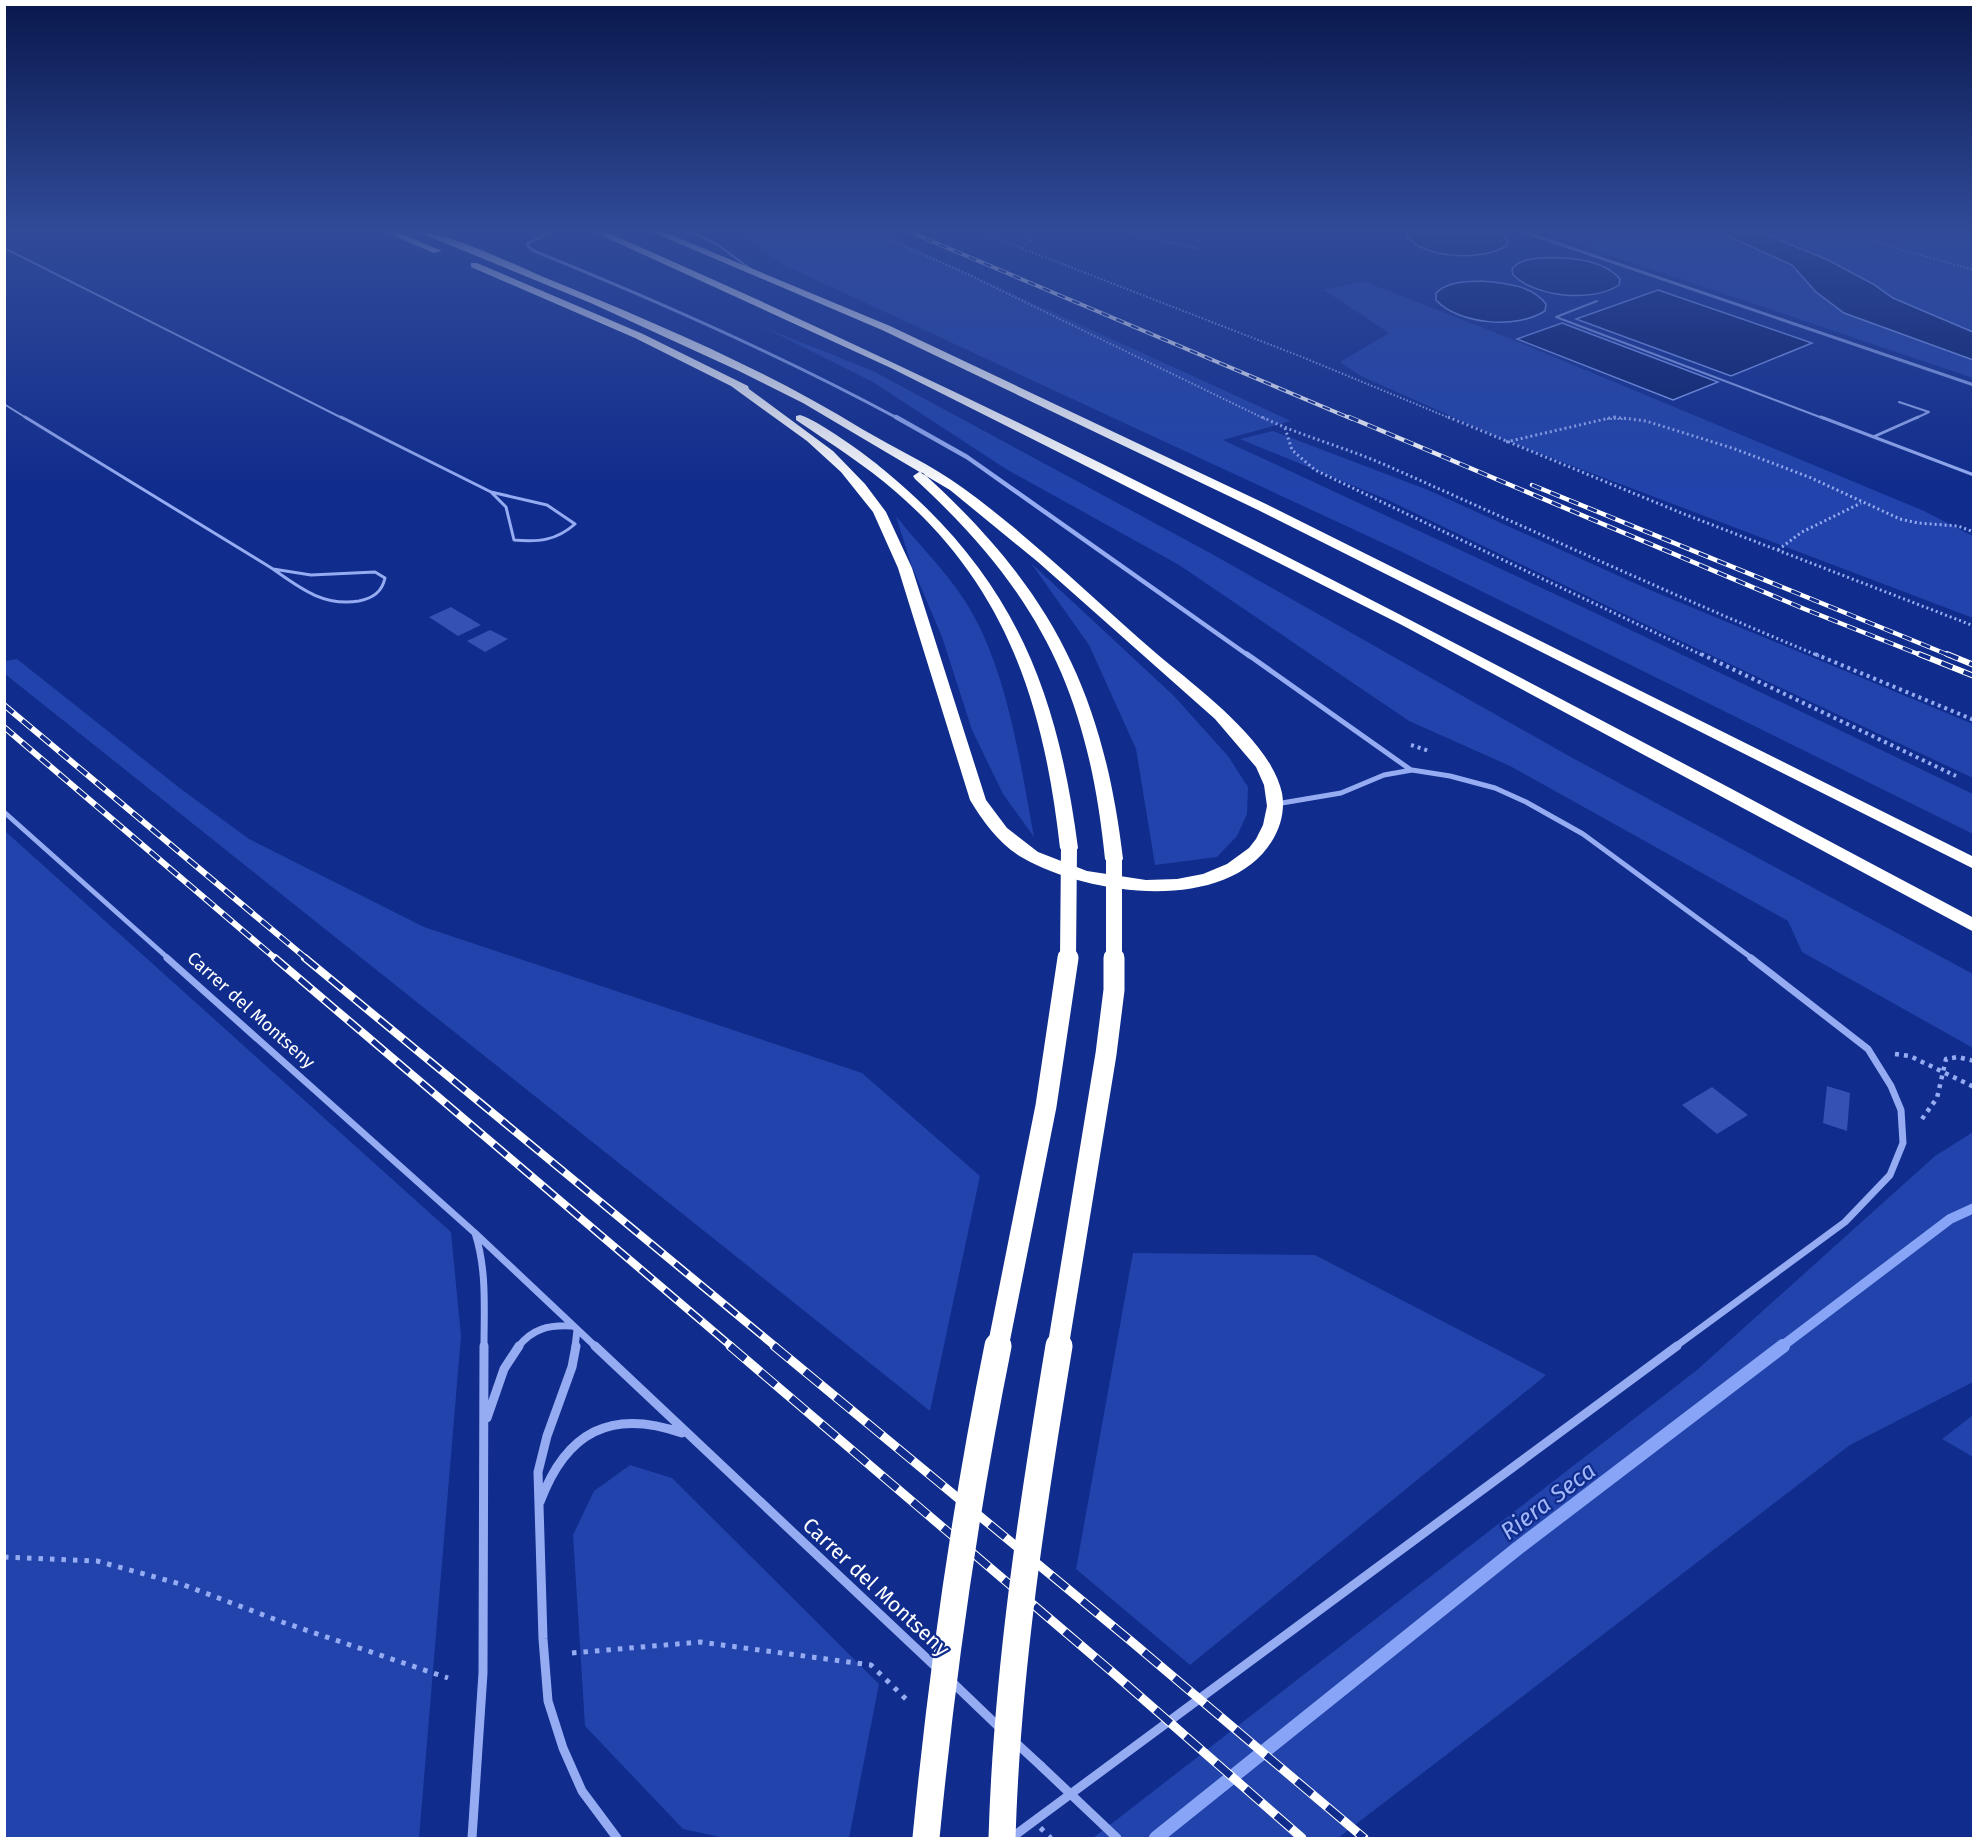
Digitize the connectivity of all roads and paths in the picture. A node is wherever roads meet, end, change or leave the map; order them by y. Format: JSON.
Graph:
{"nodes":[{"id":1,"x":144,"y":318,"type":"edge"},
{"id":2,"x":598,"y":318,"type":"edge"},
{"id":3,"x":634,"y":318,"type":"edge"},
{"id":4,"x":694,"y":318,"type":"edge"},
{"id":5,"x":792,"y":318,"type":"edge"},
{"id":6,"x":862,"y":318,"type":"edge"},
{"id":7,"x":1058,"y":318,"type":"edge"},
{"id":8,"x":1202,"y":318,"type":"edge"},
{"id":9,"x":1559,"y":318,"type":"edge"},
{"id":10,"x":1777,"y":318,"type":"edge"},
{"id":11,"x":735,"y":384,"type":"junction"},
{"id":12,"x":1974,"y":385,"type":"edge"},
{"id":13,"x":1899,"y":402,"type":"dead end"},
{"id":14,"x":4,"y":404,"type":"edge"},
{"id":15,"x":1285,"y":428,"type":"junction"},
{"id":16,"x":859,"y":432,"type":"junction"},
{"id":17,"x":1873,"y":437,"type":"junction"},
{"id":18,"x":1506,"y":442,"type":"junction"},
{"id":19,"x":1974,"y":475,"type":"edge"},
{"id":20,"x":491,"y":492,"type":"junction"},
{"id":21,"x":1862,"y":503,"type":"junction"},
{"id":22,"x":1974,"y":532,"type":"edge"},
{"id":23,"x":1778,"y":550,"type":"junction"},
{"id":24,"x":273,"y":569,"type":"junction"},
{"id":25,"x":1974,"y":626,"type":"edge"},
{"id":26,"x":1974,"y":720,"type":"edge"},
{"id":27,"x":1412,"y":770,"type":"junction"},
{"id":28,"x":1956,"y":776,"type":"dead end"},
{"id":29,"x":1276,"y":805,"type":"junction"},
{"id":30,"x":4,"y":812,"type":"edge"},
{"id":31,"x":1974,"y":864,"type":"edge"},
{"id":32,"x":1974,"y":926,"type":"edge"},
{"id":33,"x":1868,"y":1050,"type":"junction"},
{"id":34,"x":1974,"y":1061,"type":"edge"},
{"id":35,"x":1942,"y":1071,"type":"junction"},
{"id":36,"x":1974,"y":1087,"type":"edge"},
{"id":37,"x":1902,"y":1129,"type":"junction"},
{"id":38,"x":475,"y":1233,"type":"junction"},
{"id":39,"x":576,"y":1328,"type":"junction"},
{"id":40,"x":484,"y":1428,"type":"junction"},
{"id":41,"x":687,"y":1435,"type":"junction"},
{"id":42,"x":539,"y":1505,"type":"junction"},
{"id":43,"x":4,"y":1557,"type":"edge"},
{"id":44,"x":572,"y":1653,"type":"dead end"},
{"id":45,"x":448,"y":1678,"type":"dead end"},
{"id":46,"x":914,"y":1706,"type":"dead end"},
{"id":47,"x":472,"y":1839,"type":"edge"},
{"id":48,"x":617,"y":1839,"type":"edge"},
{"id":49,"x":926,"y":1839,"type":"edge"},
{"id":50,"x":1002,"y":1839,"type":"edge"},
{"id":51,"x":1010,"y":1839,"type":"edge"},
{"id":52,"x":1117,"y":1839,"type":"edge"}],
"edges":[{"from":1,"to":20,"type":"lane"},
{"from":2,"to":11,"type":"highway"},
{"from":3,"to":16,"type":"highway"},
{"from":4,"to":27,"type":"street"},
{"from":5,"to":32,"type":"highway"},
{"from":6,"to":31,"type":"highway"},
{"from":7,"to":15,"type":"path"},
{"from":8,"to":18,"type":"path"},
{"from":9,"to":17,"type":"lane"},
{"from":10,"to":12,"type":"street"},
{"from":11,"to":29,"type":"highway"},
{"from":11,"to":49,"type":"highway","bridge":true},
{"from":13,"to":17,"type":"lane"},
{"from":14,"to":24,"type":"lane"},
{"from":15,"to":26,"type":"path"},
{"from":15,"to":28,"type":"path"},
{"from":16,"to":29,"type":"highway"},
{"from":16,"to":50,"type":"highway","bridge":true},
{"from":17,"to":19,"type":"lane"},
{"from":18,"to":21,"type":"path"},
{"from":18,"to":23,"type":"path"},
{"from":20,"to":20,"type":"lane"},
{"from":21,"to":22,"type":"path"},
{"from":21,"to":23,"type":"path"},
{"from":23,"to":25,"type":"path"},
{"from":24,"to":24,"type":"lane"},
{"from":27,"to":29,"type":"street"},
{"from":27,"to":33,"type":"street"},
{"from":30,"to":38,"type":"street","name":"Carrer del Montseny"},
{"from":33,"to":35,"type":"path"},
{"from":33,"to":37,"type":"street"},
{"from":34,"to":35,"type":"path"},
{"from":35,"to":36,"type":"path"},
{"from":35,"to":37,"type":"path"},
{"from":37,"to":51,"type":"street"},
{"from":38,"to":39,"type":"street","name":"Carrer del Montseny"},
{"from":38,"to":40,"type":"street"},
{"from":39,"to":40,"type":"street"},
{"from":39,"to":41,"type":"street","name":"Carrer del Montseny"},
{"from":39,"to":42,"type":"street","name":"Carrer del Montseny"},
{"from":40,"to":47,"type":"street"},
{"from":41,"to":42,"type":"street","name":"Carrer del Montseny"},
{"from":41,"to":52,"type":"street","name":"Carrer del Montseny","bridge":true},
{"from":42,"to":48,"type":"street","name":"Carrer del Montseny"},
{"from":43,"to":45,"type":"path"},
{"from":44,"to":46,"type":"path"}]}
